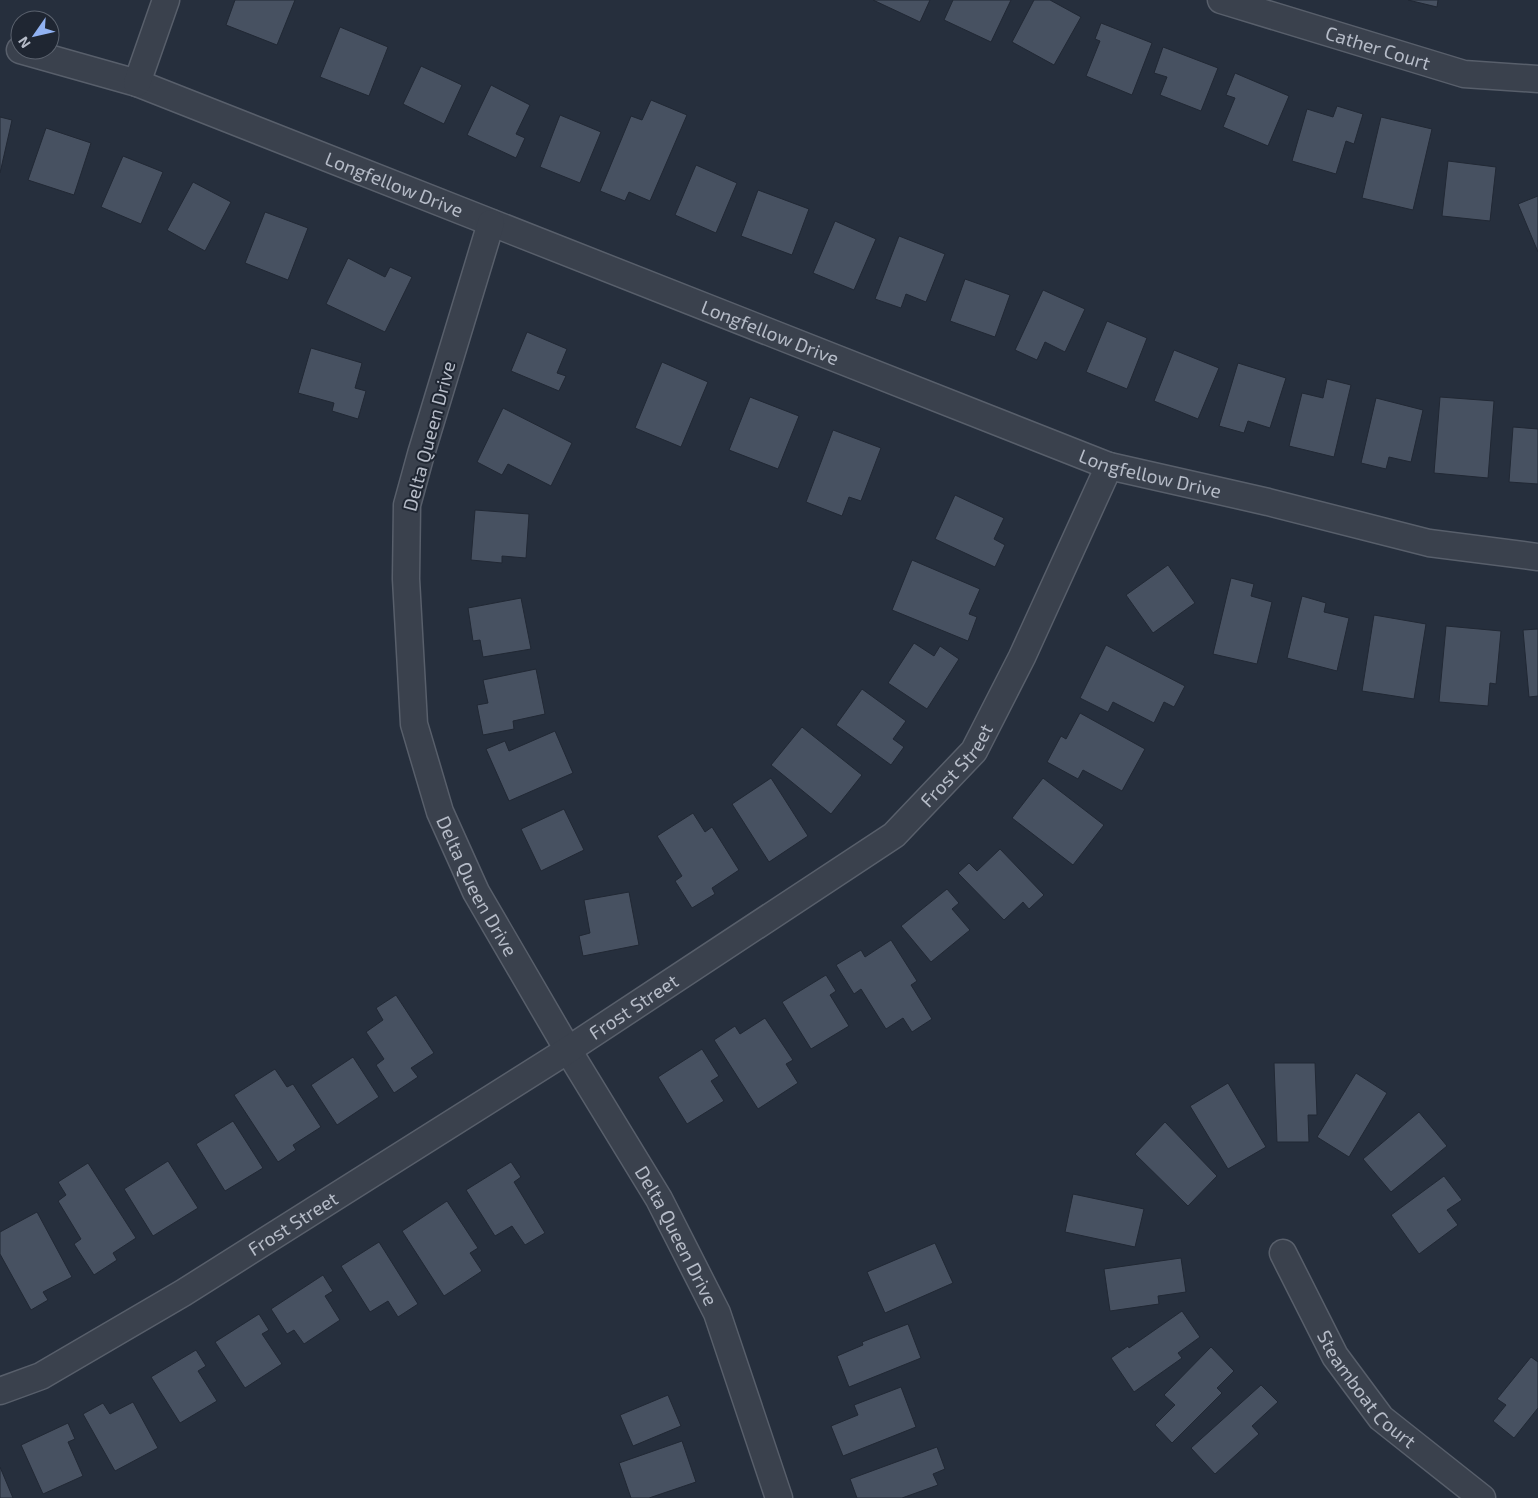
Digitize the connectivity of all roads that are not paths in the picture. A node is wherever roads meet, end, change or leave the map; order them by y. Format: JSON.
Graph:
{"nodes":[{"id":1,"x":166,"y":0,"type":"edge"},
{"id":2,"x":1226,"y":1,"type":"edge"},
{"id":3,"x":55,"y":60,"type":"edge"},
{"id":4,"x":1538,"y":79,"type":"edge"},
{"id":5,"x":137,"y":83,"type":"junction"},
{"id":6,"x":491,"y":223,"type":"junction"},
{"id":7,"x":1109,"y":466,"type":"junction"},
{"id":8,"x":1538,"y":557,"type":"edge"},
{"id":9,"x":568,"y":1050,"type":"junction"},
{"id":10,"x":1283,"y":1253,"type":"dead end"},
{"id":11,"x":0,"y":1391,"type":"edge"},
{"id":12,"x":779,"y":1498,"type":"edge"},
{"id":13,"x":1482,"y":1498,"type":"edge"}],
"edges":[{"from":1,"to":5,"type":"street"},
{"from":2,"to":4,"type":"street","name":"Cather Court"},
{"from":3,"to":5,"type":"street","name":"Longfellow Drive"},
{"from":5,"to":6,"type":"street","name":"Longfellow Drive"},
{"from":6,"to":7,"type":"street","name":"Longfellow Drive"},
{"from":6,"to":9,"type":"street","name":"Delta Queen Drive"},
{"from":7,"to":8,"type":"street","name":"Longfellow Drive"},
{"from":7,"to":9,"type":"street","name":"Frost Street"},
{"from":9,"to":11,"type":"street","name":"Frost Street"},
{"from":9,"to":12,"type":"street","name":"Delta Queen Drive"},
{"from":10,"to":13,"type":"street","name":"Steamboat Court"}]}
